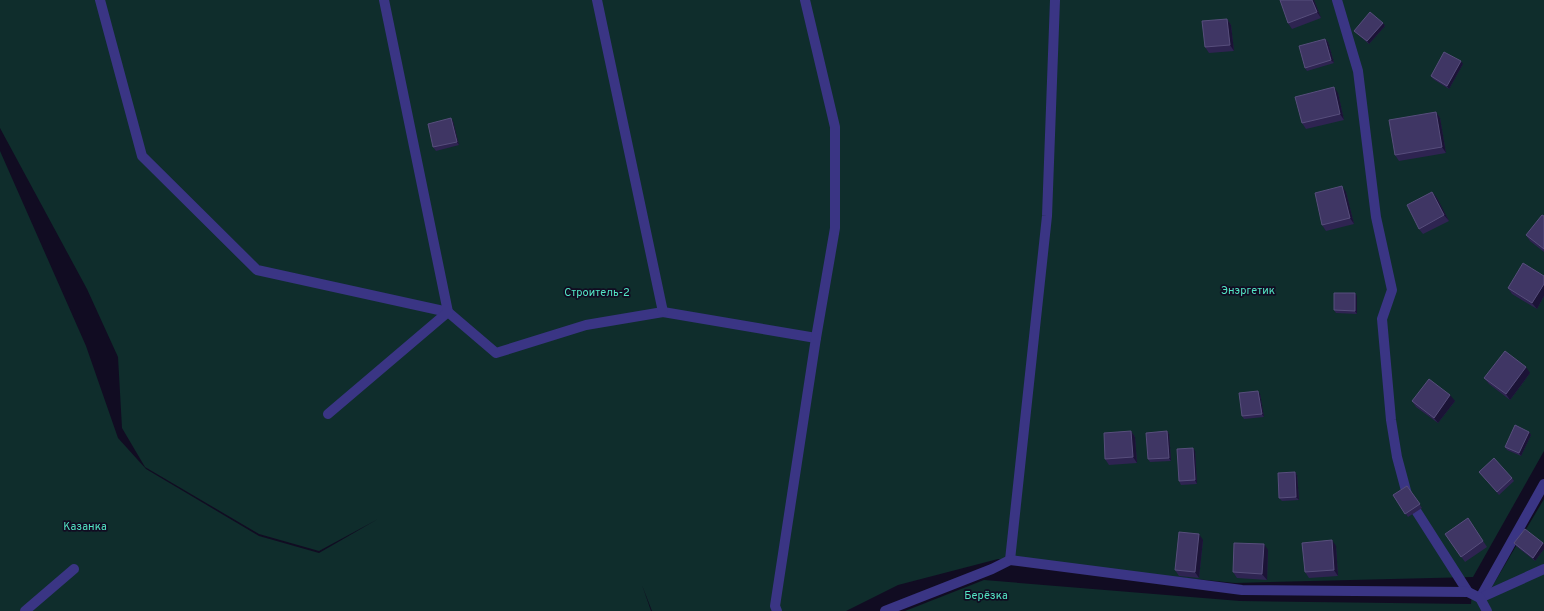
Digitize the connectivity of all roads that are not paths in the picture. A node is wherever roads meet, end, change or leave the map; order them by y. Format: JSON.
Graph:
{"nodes":[{"id":1,"x":100,"y":0,"type":"edge"},
{"id":2,"x":384,"y":0,"type":"edge"},
{"id":3,"x":597,"y":0,"type":"edge"},
{"id":4,"x":804,"y":0,"type":"edge"},
{"id":5,"x":1055,"y":0,"type":"edge"},
{"id":6,"x":1337,"y":0,"type":"edge"},
{"id":7,"x":448,"y":312,"type":"junction"},
{"id":8,"x":663,"y":312,"type":"junction"},
{"id":9,"x":816,"y":338,"type":"junction"},
{"id":10,"x":328,"y":414,"type":"dead end"},
{"id":11,"x":1544,"y":484,"type":"edge"},
{"id":12,"x":1010,"y":560,"type":"junction"},
{"id":13,"x":74,"y":569,"type":"dead end"},
{"id":14,"x":1544,"y":569,"type":"edge"},
{"id":15,"x":1468,"y":592,"type":"junction"},
{"id":16,"x":1480,"y":598,"type":"junction"},
{"id":17,"x":25,"y":611,"type":"edge"},
{"id":18,"x":777,"y":611,"type":"edge"},
{"id":19,"x":885,"y":611,"type":"edge"},
{"id":20,"x":1487,"y":611,"type":"edge"}],
"edges":[{"from":1,"to":7,"type":"lane"},
{"from":2,"to":7,"type":"lane"},
{"from":3,"to":8,"type":"lane"},
{"from":4,"to":9,"type":"lane"},
{"from":5,"to":12,"type":"lane"},
{"from":6,"to":15,"type":"lane"},
{"from":7,"to":8,"type":"lane"},
{"from":7,"to":10,"type":"lane"},
{"from":8,"to":9,"type":"lane"},
{"from":9,"to":18,"type":"lane"},
{"from":11,"to":16,"type":"lane"},
{"from":12,"to":15,"type":"lane"},
{"from":12,"to":19,"type":"lane"},
{"from":13,"to":17,"type":"lane"},
{"from":14,"to":16,"type":"lane"},
{"from":15,"to":16,"type":"lane"},
{"from":16,"to":20,"type":"lane"}]}
